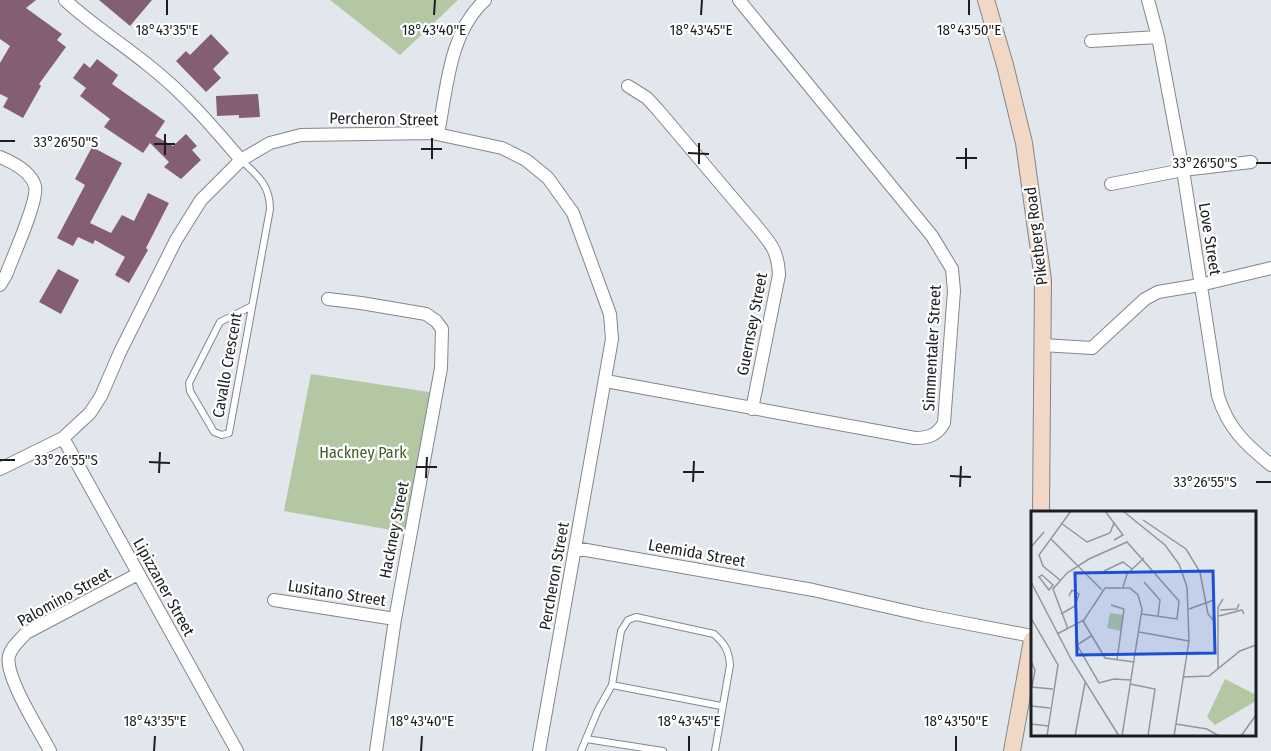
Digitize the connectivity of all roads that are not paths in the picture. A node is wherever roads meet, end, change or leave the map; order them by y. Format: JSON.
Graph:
{"nodes":[{"id":1,"x":65,"y":0,"type":"edge"},
{"id":2,"x":485,"y":0,"type":"edge"},
{"id":3,"x":739,"y":0,"type":"edge"},
{"id":4,"x":986,"y":0,"type":"edge"},
{"id":5,"x":1148,"y":0,"type":"edge"},
{"id":6,"x":1158,"y":37,"type":"junction"},
{"id":7,"x":1091,"y":41,"type":"dead end"},
{"id":8,"x":628,"y":86,"type":"dead end"},
{"id":9,"x":438,"y":134,"type":"junction"},
{"id":10,"x":0,"y":157,"type":"edge"},
{"id":11,"x":241,"y":160,"type":"junction"},
{"id":12,"x":1251,"y":162,"type":"dead end"},
{"id":13,"x":1183,"y":170,"type":"junction"},
{"id":14,"x":1111,"y":184,"type":"dead end"},
{"id":15,"x":1271,"y":268,"type":"edge"},
{"id":16,"x":0,"y":285,"type":"edge"},
{"id":17,"x":1200,"y":285,"type":"junction"},
{"id":18,"x":328,"y":299,"type":"dead end"},
{"id":19,"x":252,"y":306,"type":"junction"},
{"id":20,"x":1042,"y":345,"type":"junction"},
{"id":21,"x":606,"y":381,"type":"junction"},
{"id":22,"x":753,"y":409,"type":"junction"},
{"id":23,"x":63,"y":438,"type":"junction"},
{"id":24,"x":1271,"y":465,"type":"edge"},
{"id":25,"x":0,"y":469,"type":"edge"},
{"id":26,"x":1041,"y":511,"type":"edge"},
{"id":27,"x":575,"y":548,"type":"junction"},
{"id":28,"x":138,"y":574,"type":"junction"},
{"id":29,"x":274,"y":600,"type":"dead end"},
{"id":30,"x":394,"y":619,"type":"junction"},
{"id":31,"x":1031,"y":638,"type":"edge"},
{"id":32,"x":1031,"y":644,"type":"edge"},
{"id":33,"x":612,"y":685,"type":"junction"},
{"id":34,"x":721,"y":706,"type":"junction"},
{"id":35,"x":586,"y":739,"type":"junction"},
{"id":36,"x":50,"y":751,"type":"edge"},
{"id":37,"x":237,"y":751,"type":"edge"},
{"id":38,"x":376,"y":751,"type":"edge"},
{"id":39,"x":539,"y":751,"type":"edge"},
{"id":40,"x":581,"y":751,"type":"edge"},
{"id":41,"x":663,"y":751,"type":"edge"},
{"id":42,"x":715,"y":751,"type":"edge"},
{"id":43,"x":1012,"y":751,"type":"edge"}],
"edges":[{"from":1,"to":11,"type":"street"},
{"from":2,"to":9,"type":"street"},
{"from":3,"to":22,"type":"street","name":"Simmentaler Street"},
{"from":4,"to":20,"type":"street","name":"Piketberg Road"},
{"from":5,"to":6,"type":"street","name":"Love Street"},
{"from":6,"to":7,"type":"street"},
{"from":6,"to":13,"type":"street","name":"Love Street"},
{"from":8,"to":22,"type":"street","name":"Guernsey Street"},
{"from":9,"to":11,"type":"street","name":"Percheron Street"},
{"from":9,"to":21,"type":"street","name":"Percheron Street"},
{"from":10,"to":16,"type":"street"},
{"from":11,"to":19,"type":"lane","name":"Cavallo Crescent"},
{"from":11,"to":23,"type":"street","name":"Percheron Street"},
{"from":12,"to":13,"type":"street"},
{"from":13,"to":14,"type":"street"},
{"from":13,"to":17,"type":"street","name":"Love Street"},
{"from":15,"to":17,"type":"street"},
{"from":17,"to":20,"type":"street"},
{"from":17,"to":24,"type":"street","name":"Love Street"},
{"from":18,"to":30,"type":"street","name":"Hackney Street"},
{"from":19,"to":19,"type":"lane","name":"Cavallo Crescent"},
{"from":20,"to":26,"type":"street","name":"Piketberg Road"},
{"from":21,"to":22,"type":"street","name":"Simmentaler Street"},
{"from":21,"to":27,"type":"street","name":"Percheron Street"},
{"from":23,"to":25,"type":"street","name":"Percheron Street"},
{"from":23,"to":28,"type":"street","name":"Lipizzaner Street"},
{"from":27,"to":31,"type":"street","name":"Leemida Street"},
{"from":27,"to":39,"type":"street","name":"Percheron Street"},
{"from":28,"to":36,"type":"street","name":"Palomino Street"},
{"from":28,"to":37,"type":"street","name":"Lipizzaner Street"},
{"from":29,"to":30,"type":"street","name":"Lusitano Street"},
{"from":30,"to":38,"type":"street","name":"Hackney Street"},
{"from":32,"to":43,"type":"street"},
{"from":33,"to":34,"type":"lane"},
{"from":33,"to":34,"type":"lane"},
{"from":33,"to":35,"type":"lane"},
{"from":34,"to":42,"type":"lane"},
{"from":35,"to":40,"type":"lane"},
{"from":35,"to":41,"type":"lane"}]}
